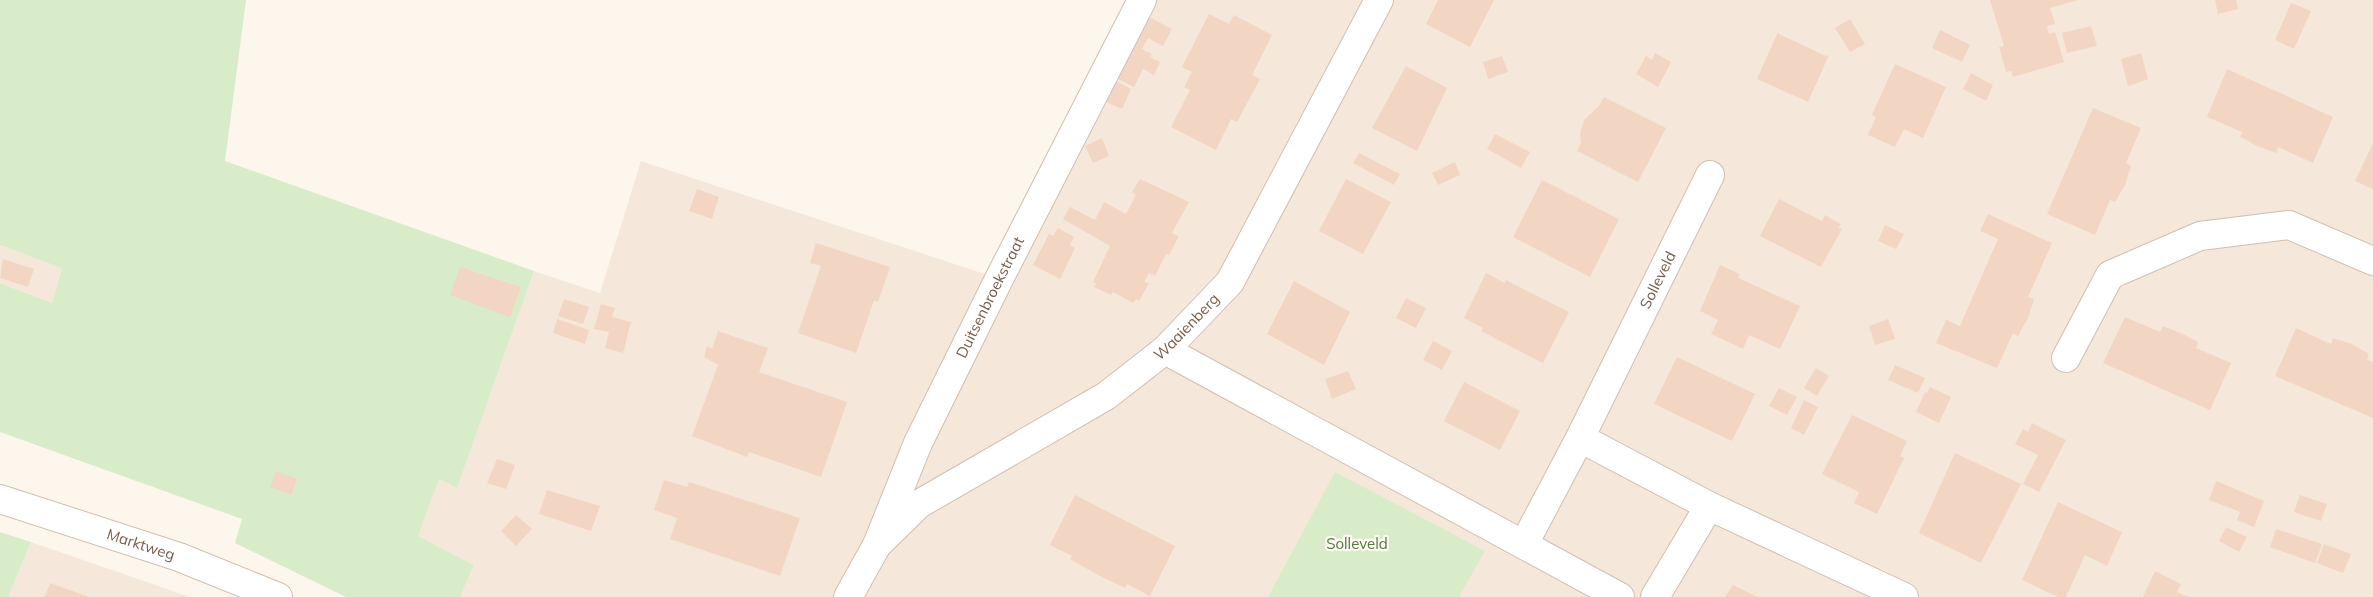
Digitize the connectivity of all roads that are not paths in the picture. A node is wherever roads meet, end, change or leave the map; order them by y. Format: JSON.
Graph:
{"nodes":[{"id":1,"x":1142,"y":0,"type":"edge"},
{"id":2,"x":1379,"y":0,"type":"edge"},
{"id":3,"x":1710,"y":175,"type":"dead end"},
{"id":4,"x":2373,"y":261,"type":"edge"},
{"id":5,"x":1165,"y":350,"type":"junction"},
{"id":6,"x":2066,"y":358,"type":"dead end"},
{"id":7,"x":1580,"y":438,"type":"junction"},
{"id":8,"x":0,"y":500,"type":"edge"},
{"id":9,"x":1709,"y":506,"type":"junction"},
{"id":10,"x":1524,"y":544,"type":"junction"},
{"id":11,"x":876,"y":545,"type":"junction"},
{"id":12,"x":278,"y":597,"type":"edge"},
{"id":13,"x":848,"y":597,"type":"edge"},
{"id":14,"x":1620,"y":597,"type":"edge"},
{"id":15,"x":1655,"y":597,"type":"edge"},
{"id":16,"x":1904,"y":597,"type":"edge"}],
"edges":[{"from":1,"to":11,"type":"street","name":"Duitsenbroekstraat"},
{"from":2,"to":5,"type":"street","name":"Waaienberg"},
{"from":3,"to":7,"type":"street","name":"Solleveld"},
{"from":4,"to":6,"type":"street"},
{"from":5,"to":10,"type":"street"},
{"from":5,"to":11,"type":"street","name":"Waaienberg"},
{"from":7,"to":9,"type":"street"},
{"from":7,"to":10,"type":"street","name":"Solleveld"},
{"from":8,"to":12,"type":"street","name":"Marktweg"},
{"from":9,"to":15,"type":"street"},
{"from":9,"to":16,"type":"street"},
{"from":10,"to":14,"type":"street"},
{"from":11,"to":13,"type":"street","name":"Duitsenbroekstraat"}]}
